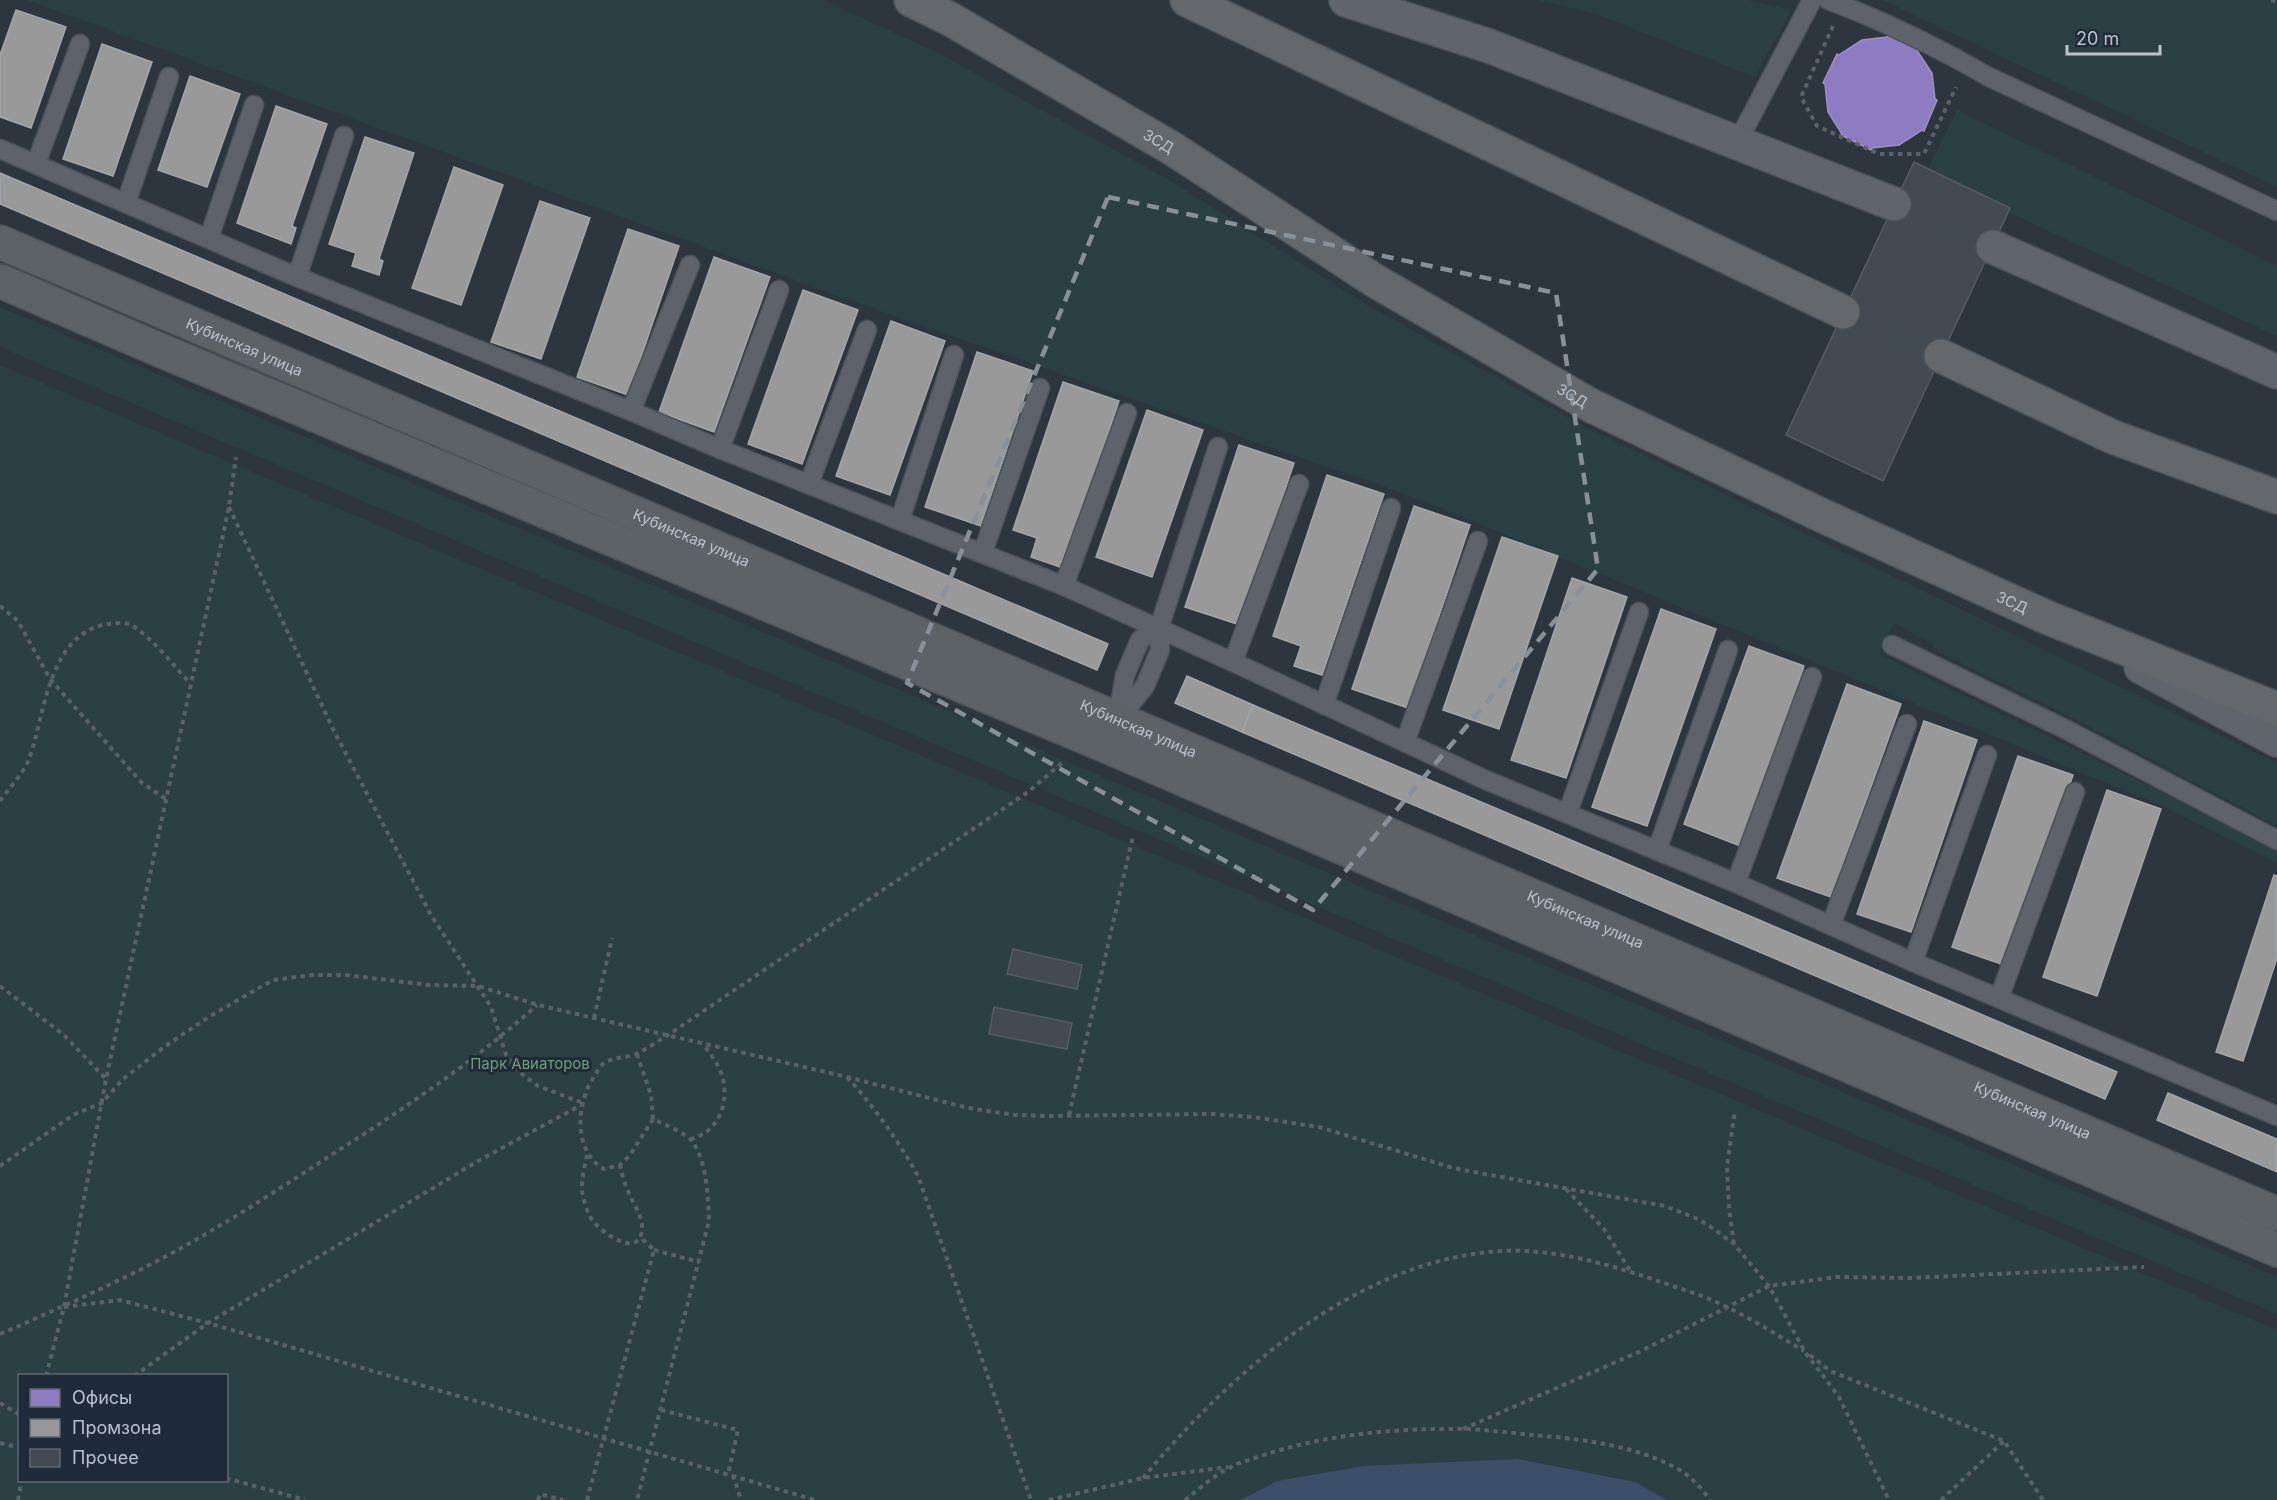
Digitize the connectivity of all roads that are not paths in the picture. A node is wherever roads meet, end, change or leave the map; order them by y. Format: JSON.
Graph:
{"nodes":[{"id":1,"x":911,"y":0,"type":"edge"},
{"id":2,"x":1187,"y":0,"type":"edge"},
{"id":3,"x":1346,"y":0,"type":"edge"},
{"id":4,"x":1812,"y":0,"type":"edge"},
{"id":5,"x":1835,"y":3,"type":"edge"},
{"id":6,"x":80,"y":44,"type":"dead end"},
{"id":7,"x":169,"y":77,"type":"dead end"},
{"id":8,"x":254,"y":105,"type":"dead end"},
{"id":9,"x":344,"y":136,"type":"dead end"},
{"id":10,"x":1737,"y":143,"type":"junction"},
{"id":11,"x":0,"y":149,"type":"edge"},
{"id":12,"x":36,"y":164,"type":"junction"},
{"id":13,"x":126,"y":203,"type":"junction"},
{"id":14,"x":1894,"y":204,"type":"tunnel mouth"},
{"id":15,"x":2277,"y":211,"type":"edge"},
{"id":16,"x":209,"y":238,"type":"junction"},
{"id":17,"x":0,"y":242,"type":"edge"},
{"id":18,"x":1993,"y":247,"type":"tunnel mouth"},
{"id":19,"x":690,"y":265,"type":"dead end"},
{"id":20,"x":297,"y":277,"type":"junction"},
{"id":21,"x":0,"y":281,"type":"edge"},
{"id":22,"x":779,"y":290,"type":"dead end"},
{"id":23,"x":1843,"y":312,"type":"tunnel mouth"},
{"id":24,"x":867,"y":330,"type":"dead end"},
{"id":25,"x":954,"y":355,"type":"dead end"},
{"id":26,"x":1941,"y":356,"type":"tunnel mouth"},
{"id":27,"x":2277,"y":372,"type":"edge"},
{"id":28,"x":1040,"y":388,"type":"dead end"},
{"id":29,"x":631,"y":411,"type":"junction"},
{"id":30,"x":1127,"y":413,"type":"dead end"},
{"id":31,"x":1218,"y":447,"type":"dead end"},
{"id":32,"x":720,"y":449,"type":"junction"},
{"id":33,"x":809,"y":484,"type":"junction"},
{"id":34,"x":1299,"y":484,"type":"dead end"},
{"id":35,"x":2277,"y":497,"type":"edge"},
{"id":36,"x":1391,"y":508,"type":"dead end"},
{"id":37,"x":900,"y":520,"type":"junction"},
{"id":38,"x":1478,"y":541,"type":"dead end"},
{"id":39,"x":982,"y":552,"type":"junction"},
{"id":40,"x":1064,"y":585,"type":"junction"},
{"id":41,"x":1639,"y":612,"type":"dead end"},
{"id":42,"x":2046,"y":617,"type":"junction"},
{"id":43,"x":1159,"y":628,"type":"junction"},
{"id":44,"x":1892,"y":645,"type":"dead end"},
{"id":45,"x":1728,"y":650,"type":"dead end"},
{"id":46,"x":1233,"y":662,"type":"junction"},
{"id":47,"x":1812,"y":677,"type":"dead end"},
{"id":48,"x":1324,"y":705,"type":"junction"},
{"id":49,"x":2277,"y":709,"type":"edge"},
{"id":50,"x":1906,"y":724,"type":"dead end"},
{"id":51,"x":1112,"y":732,"type":"junction"},
{"id":52,"x":2277,"y":740,"type":"edge"},
{"id":53,"x":1405,"y":742,"type":"junction"},
{"id":54,"x":1987,"y":755,"type":"dead end"},
{"id":55,"x":2075,"y":792,"type":"dead end"},
{"id":56,"x":1568,"y":812,"type":"junction"},
{"id":57,"x":2277,"y":840,"type":"edge"},
{"id":58,"x":1657,"y":850,"type":"junction"},
{"id":59,"x":1736,"y":882,"type":"junction"},
{"id":60,"x":1831,"y":925,"type":"junction"},
{"id":61,"x":1913,"y":962,"type":"junction"},
{"id":62,"x":1999,"y":998,"type":"junction"},
{"id":63,"x":2277,"y":1116,"type":"edge"},
{"id":64,"x":2277,"y":1214,"type":"edge"},
{"id":65,"x":2277,"y":1250,"type":"edge"}],
"edges":[{"from":1,"to":42,"type":"highway","name":"ЗСД"},
{"from":2,"to":23,"type":"highway"},
{"from":3,"to":10,"type":"main road"},
{"from":4,"to":10,"type":"lane"},
{"from":5,"to":15,"type":"lane"},
{"from":6,"to":12,"type":"lane"},
{"from":7,"to":13,"type":"lane"},
{"from":8,"to":16,"type":"lane"},
{"from":9,"to":20,"type":"lane"},
{"from":10,"to":14,"type":"main road"},
{"from":11,"to":12,"type":"lane"},
{"from":12,"to":13,"type":"lane"},
{"from":13,"to":16,"type":"lane"},
{"from":16,"to":20,"type":"lane"},
{"from":17,"to":51,"type":"main road","name":"Кубинская улица"},
{"from":18,"to":27,"type":"main road"},
{"from":19,"to":29,"type":"lane"},
{"from":20,"to":29,"type":"lane"},
{"from":21,"to":51,"type":"main road","name":"Кубинская улица"},
{"from":22,"to":32,"type":"lane"},
{"from":24,"to":33,"type":"lane"},
{"from":25,"to":37,"type":"lane"},
{"from":26,"to":35,"type":"highway"},
{"from":28,"to":39,"type":"lane"},
{"from":29,"to":32,"type":"lane"},
{"from":30,"to":40,"type":"lane"},
{"from":31,"to":43,"type":"lane"},
{"from":32,"to":33,"type":"lane"},
{"from":33,"to":37,"type":"lane"},
{"from":34,"to":46,"type":"lane"},
{"from":36,"to":48,"type":"lane"},
{"from":37,"to":39,"type":"lane"},
{"from":38,"to":53,"type":"lane"},
{"from":39,"to":40,"type":"lane"},
{"from":40,"to":43,"type":"lane"},
{"from":41,"to":56,"type":"lane"},
{"from":42,"to":49,"type":"highway","name":"ЗСД"},
{"from":42,"to":52,"type":"main road"},
{"from":43,"to":46,"type":"lane"},
{"from":43,"to":51,"type":"lane"},
{"from":44,"to":57,"type":"lane"},
{"from":45,"to":58,"type":"lane"},
{"from":46,"to":48,"type":"lane"},
{"from":47,"to":59,"type":"lane"},
{"from":48,"to":53,"type":"lane"},
{"from":50,"to":60,"type":"lane"},
{"from":51,"to":64,"type":"main road","name":"Кубинская улица"},
{"from":51,"to":65,"type":"main road","name":"Кубинская улица"},
{"from":53,"to":56,"type":"lane"},
{"from":54,"to":61,"type":"lane"},
{"from":55,"to":62,"type":"lane"},
{"from":56,"to":58,"type":"lane"},
{"from":58,"to":59,"type":"lane"},
{"from":59,"to":60,"type":"lane"},
{"from":60,"to":61,"type":"lane"},
{"from":61,"to":62,"type":"lane"},
{"from":62,"to":63,"type":"lane"}]}
